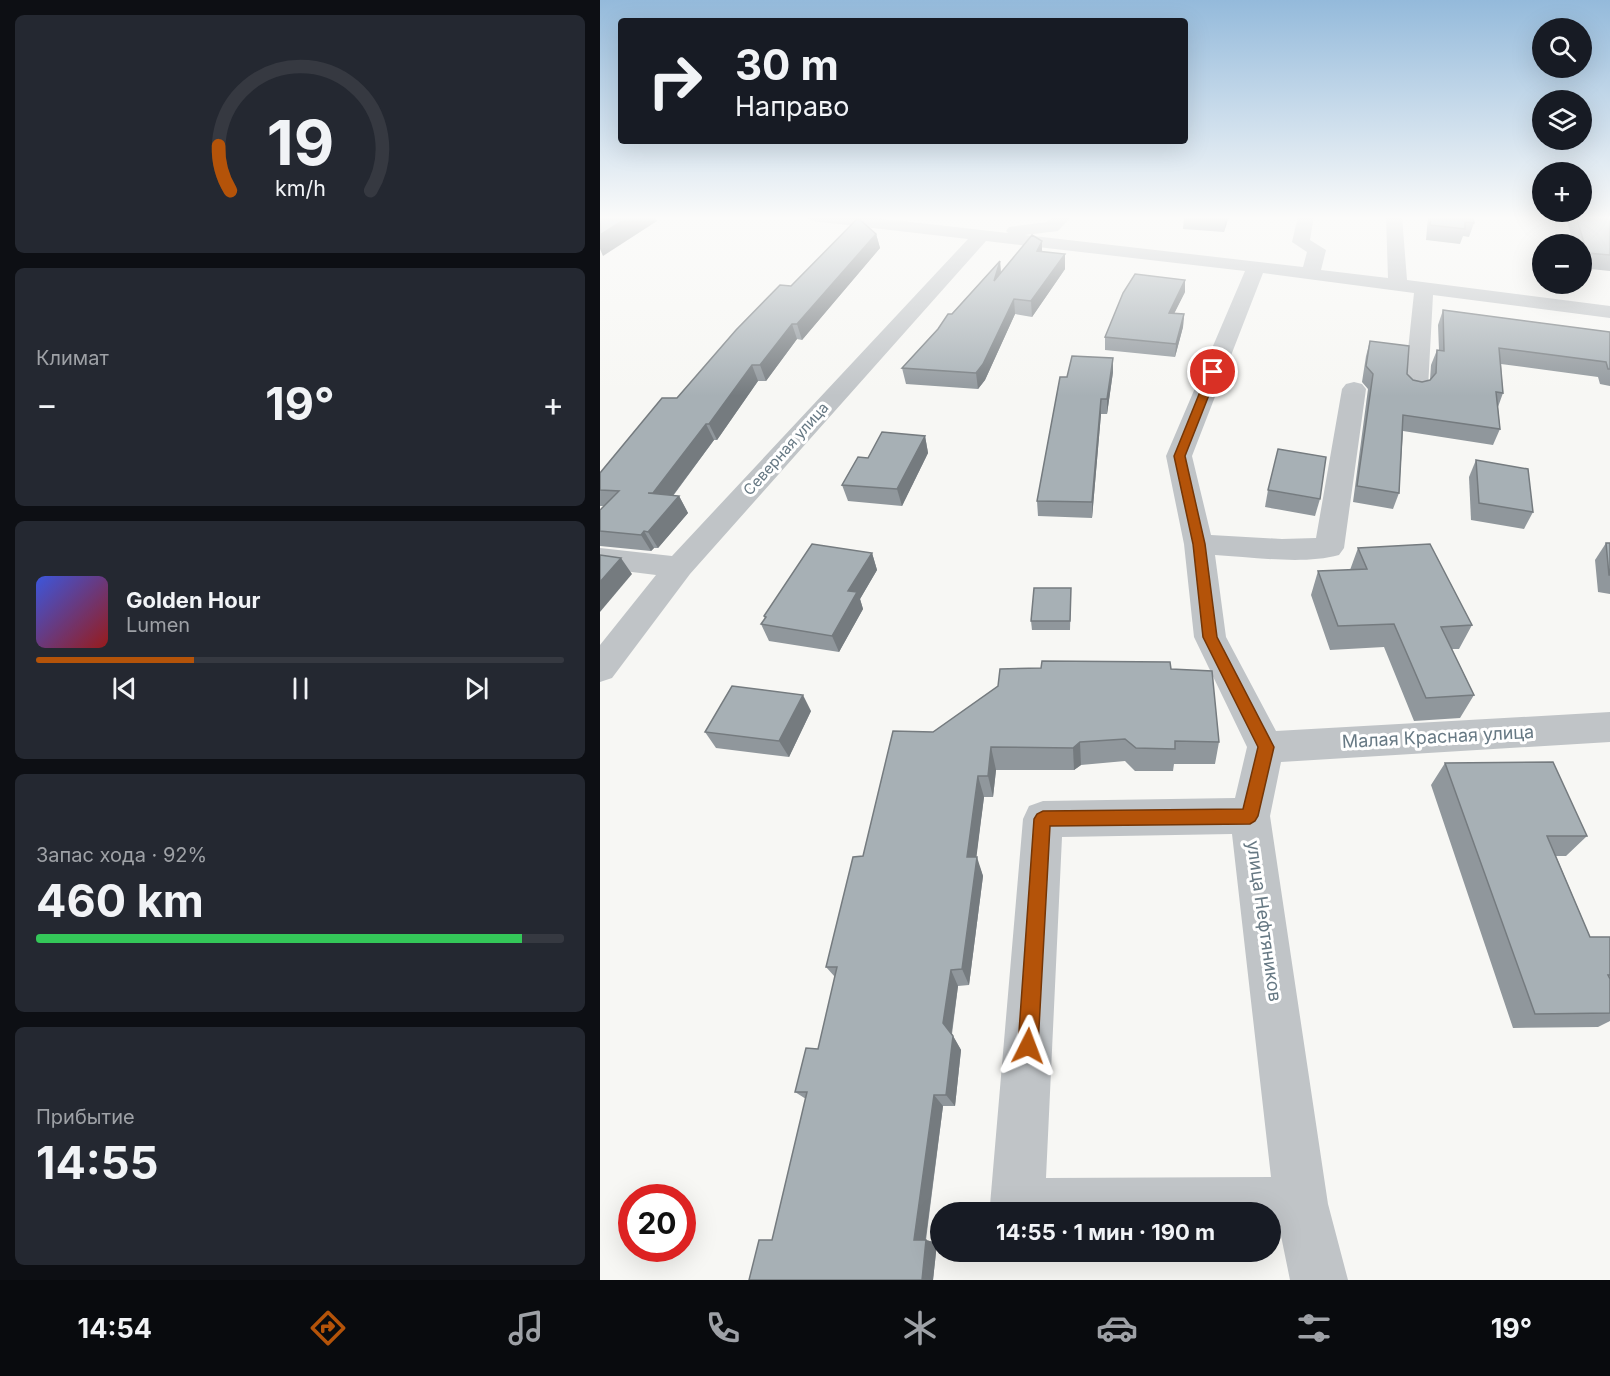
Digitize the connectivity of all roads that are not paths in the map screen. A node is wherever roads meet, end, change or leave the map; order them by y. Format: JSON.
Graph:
{"nodes":[{"id":1,"x":945,"y":276,"type":"edge"},
{"id":2,"x":1252,"y":276,"type":"edge"},
{"id":3,"x":1324,"y":276,"type":"edge"},
{"id":4,"x":1397,"y":276,"type":"edge"},
{"id":5,"x":1398,"y":285,"type":"junction"},
{"id":6,"x":1424,"y":288,"type":"junction"},
{"id":7,"x":1610,"y":312,"type":"edge"},
{"id":8,"x":1416,"y":388,"type":"edge"},
{"id":9,"x":1354,"y":389,"type":"dead end"},
{"id":10,"x":1199,"y":544,"type":"junction"},
{"id":11,"x":600,"y":558,"type":"edge"},
{"id":12,"x":679,"y":567,"type":"junction"},
{"id":13,"x":600,"y":669,"type":"edge"},
{"id":14,"x":1610,"y":727,"type":"edge"},
{"id":15,"x":1266,"y":747,"type":"junction"},
{"id":16,"x":1250,"y":816,"type":"junction"},
{"id":17,"x":1301,"y":1204,"type":"junction"},
{"id":18,"x":1319,"y":1280,"type":"edge"}],
"edges":[{"from":1,"to":12,"type":"street","name":"Северная улица"},
{"from":2,"to":10,"type":"street"},
{"from":3,"to":5,"type":"street"},
{"from":4,"to":5,"type":"street"},
{"from":5,"to":6,"type":"street"},
{"from":6,"to":7,"type":"street"},
{"from":6,"to":8,"type":"street"},
{"from":9,"to":10,"type":"street"},
{"from":10,"to":15,"type":"street"},
{"from":11,"to":12,"type":"street"},
{"from":12,"to":13,"type":"street","name":"Северная улица"},
{"from":14,"to":15,"type":"street","name":"Малая Красная улица"},
{"from":15,"to":16,"type":"street","name":"улица Нефтяников"},
{"from":16,"to":17,"type":"street","name":"улица Нефтяников"},
{"from":16,"to":17,"type":"street"},
{"from":17,"to":18,"type":"street","name":"улица Нефтяников"}]}
